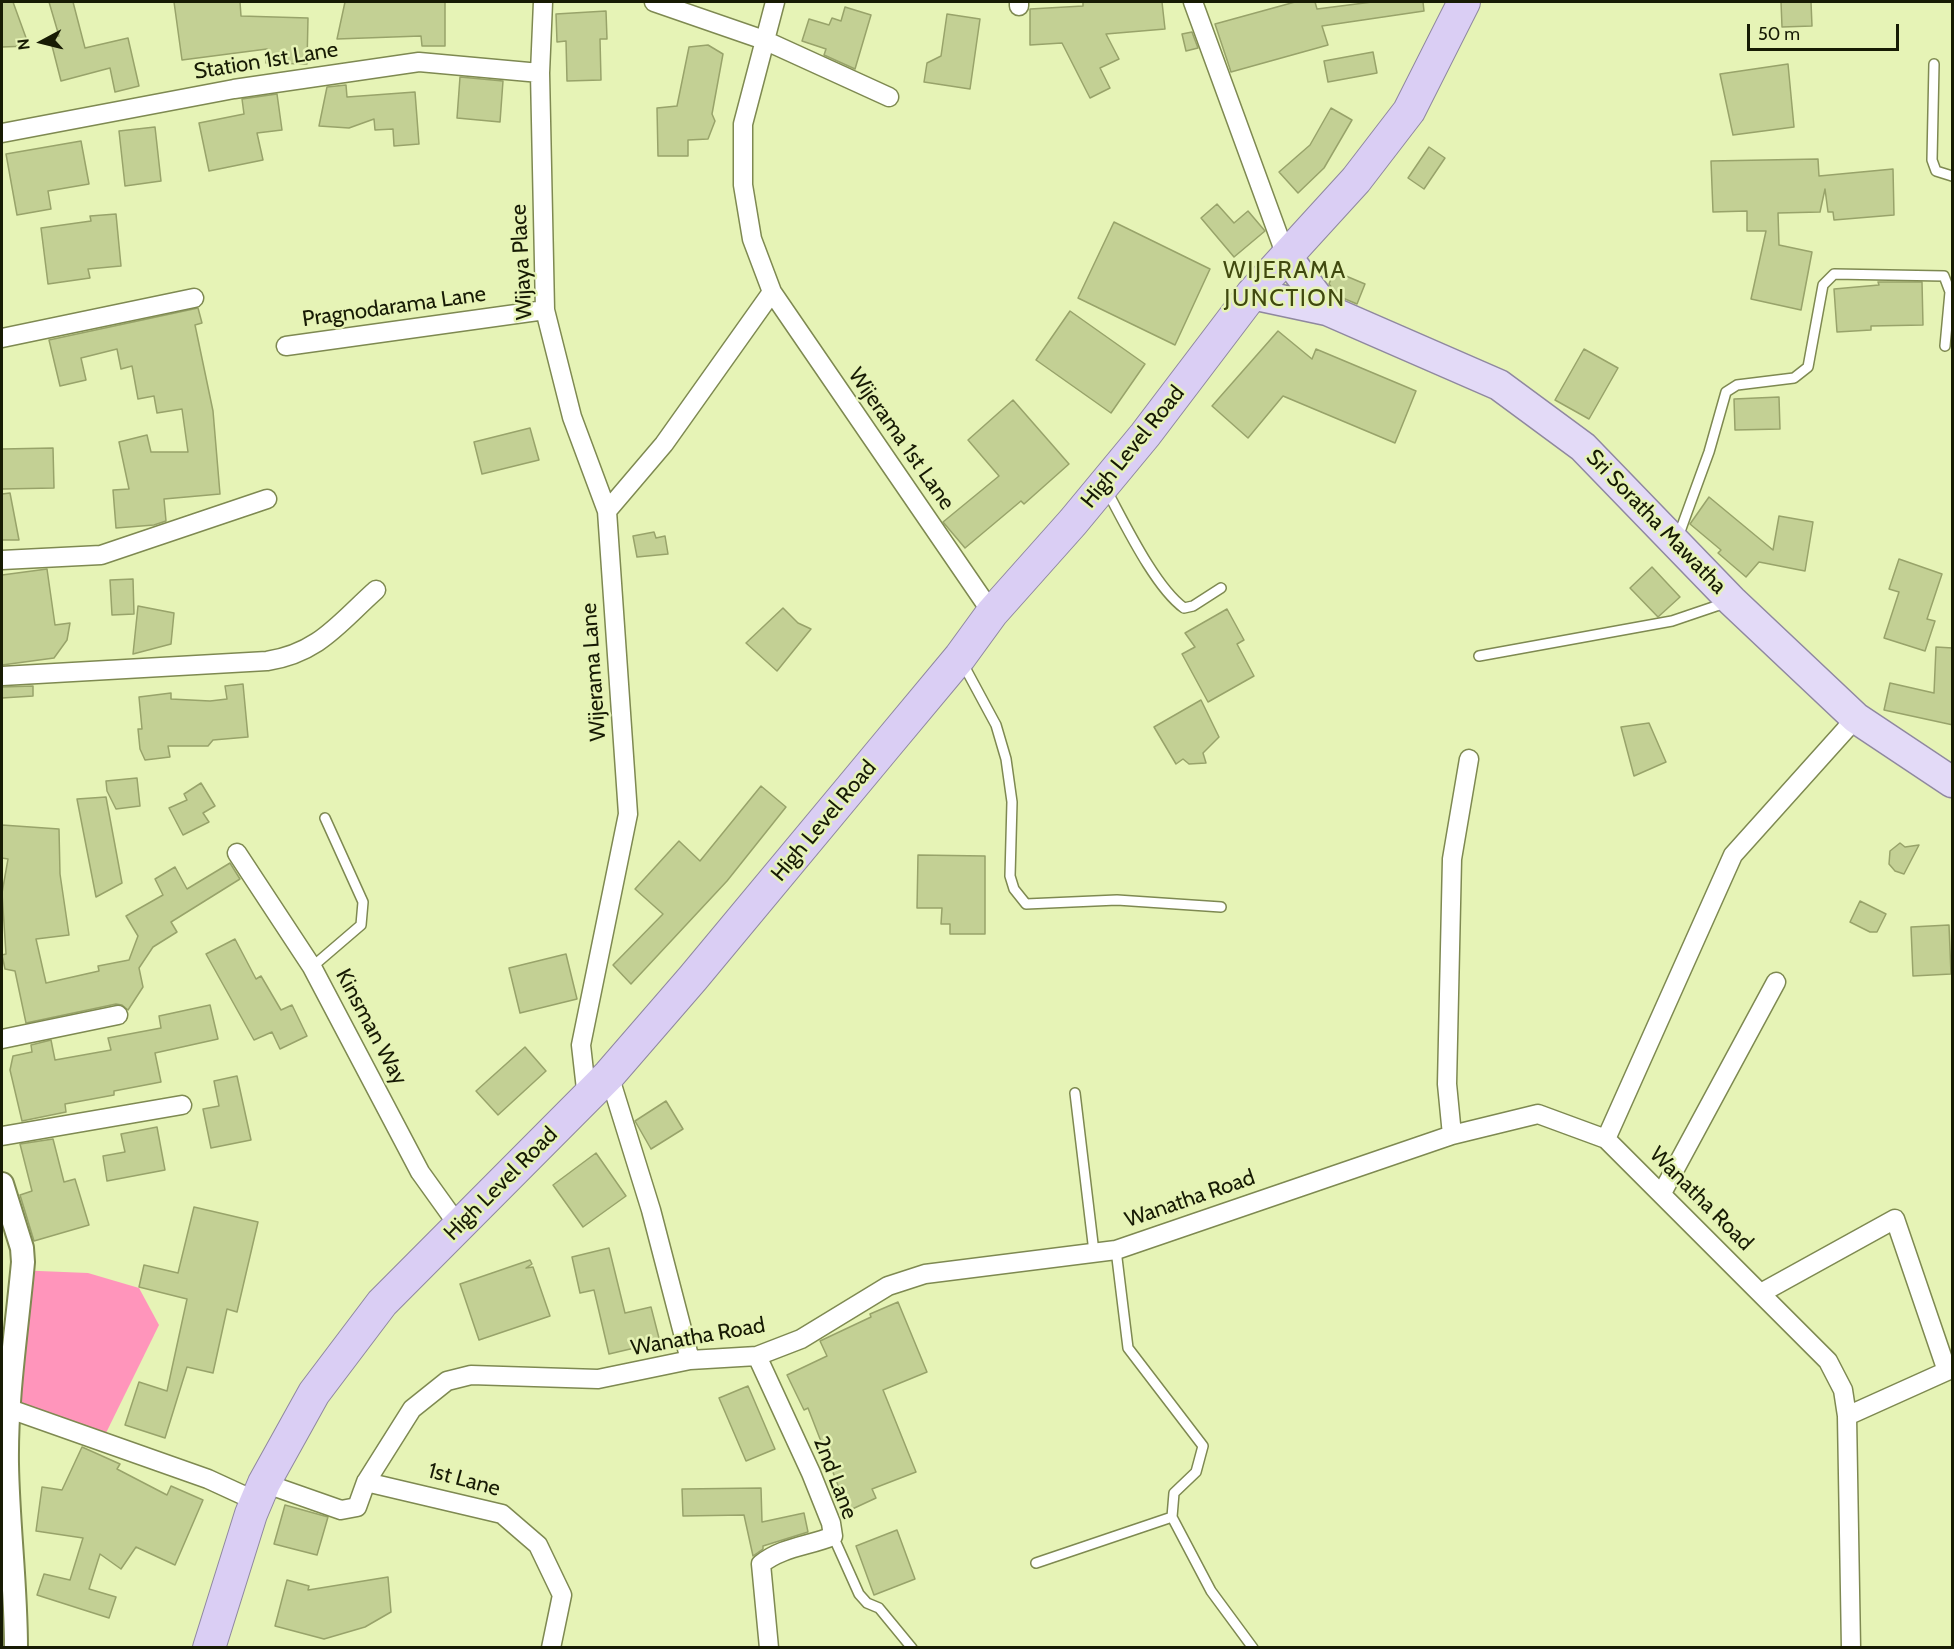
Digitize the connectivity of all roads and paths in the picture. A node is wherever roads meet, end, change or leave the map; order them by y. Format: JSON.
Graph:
{"nodes":[{"id":1,"x":543,"y":2,"type":"edge"},
{"id":2,"x":654,"y":2,"type":"edge"},
{"id":3,"x":775,"y":2,"type":"edge"},
{"id":4,"x":1193,"y":2,"type":"edge"},
{"id":5,"x":1464,"y":2,"type":"edge"},
{"id":6,"x":764,"y":40,"type":"junction"},
{"id":7,"x":1934,"y":64,"type":"dead end"},
{"id":8,"x":540,"y":73,"type":"junction"},
{"id":9,"x":890,"y":97,"type":"dead end"},
{"id":10,"x":2,"y":134,"type":"edge"},
{"id":11,"x":1953,"y":176,"type":"edge"},
{"id":12,"x":1286,"y":256,"type":"junction"},
{"id":13,"x":772,"y":292,"type":"junction"},
{"id":14,"x":1252,"y":294,"type":"junction"},
{"id":15,"x":194,"y":298,"type":"dead end"},
{"id":16,"x":545,"y":310,"type":"junction"},
{"id":17,"x":1327,"y":310,"type":"junction"},
{"id":18,"x":2,"y":338,"type":"edge"},
{"id":19,"x":286,"y":346,"type":"dead end"},
{"id":20,"x":1945,"y":346,"type":"dead end"},
{"id":21,"x":1103,"y":484,"type":"junction"},
{"id":22,"x":267,"y":500,"type":"dead end"},
{"id":23,"x":607,"y":511,"type":"junction"},
{"id":24,"x":1676,"y":542,"type":"junction"},
{"id":25,"x":2,"y":560,"type":"edge"},
{"id":26,"x":1221,"y":588,"type":"dead end"},
{"id":27,"x":376,"y":590,"type":"dead end"},
{"id":28,"x":1732,"y":601,"type":"junction"},
{"id":29,"x":992,"y":613,"type":"junction"},
{"id":30,"x":1479,"y":656,"type":"dead end"},
{"id":31,"x":960,"y":657,"type":"junction"},
{"id":32,"x":2,"y":676,"type":"edge"},
{"id":33,"x":1856,"y":718,"type":"junction"},
{"id":34,"x":1469,"y":759,"type":"dead end"},
{"id":35,"x":1953,"y":782,"type":"edge"},
{"id":36,"x":325,"y":818,"type":"dead end"},
{"id":37,"x":237,"y":854,"type":"dead end"},
{"id":38,"x":1221,"y":907,"type":"dead end"},
{"id":39,"x":312,"y":967,"type":"junction"},
{"id":40,"x":1776,"y":982,"type":"dead end"},
{"id":41,"x":118,"y":1015,"type":"dead end"},
{"id":42,"x":2,"y":1039,"type":"edge"},
{"id":43,"x":609,"y":1075,"type":"junction"},
{"id":44,"x":1075,"y":1093,"type":"dead end"},
{"id":45,"x":587,"y":1098,"type":"junction"},
{"id":46,"x":182,"y":1105,"type":"dead end"},
{"id":47,"x":1452,"y":1135,"type":"junction"},
{"id":48,"x":2,"y":1136,"type":"edge"},
{"id":49,"x":1606,"y":1139,"type":"junction"},
{"id":50,"x":2,"y":1184,"type":"edge"},
{"id":51,"x":1662,"y":1193,"type":"junction"},
{"id":52,"x":458,"y":1225,"type":"junction"},
{"id":53,"x":1116,"y":1250,"type":"junction"},
{"id":54,"x":1094,"y":1252,"type":"junction"},
{"id":55,"x":1761,"y":1293,"type":"junction"},
{"id":56,"x":757,"y":1356,"type":"junction"},
{"id":57,"x":690,"y":1360,"type":"junction"},
{"id":58,"x":7,"y":1408,"type":"junction"},
{"id":59,"x":1847,"y":1416,"type":"junction"},
{"id":60,"x":366,"y":1482,"type":"junction"},
{"id":61,"x":261,"y":1493,"type":"junction"},
{"id":62,"x":1173,"y":1517,"type":"junction"},
{"id":63,"x":833,"y":1536,"type":"junction"},
{"id":64,"x":1036,"y":1563,"type":"dead end"},
{"id":65,"x":15,"y":1647,"type":"edge"},
{"id":66,"x":209,"y":1647,"type":"edge"},
{"id":67,"x":551,"y":1647,"type":"edge"},
{"id":68,"x":770,"y":1647,"type":"edge"},
{"id":69,"x":912,"y":1647,"type":"edge"},
{"id":70,"x":1253,"y":1647,"type":"edge"},
{"id":71,"x":1851,"y":1647,"type":"edge"}],
"edges":[{"from":1,"to":8,"type":"street","name":"Wijaya Place"},
{"from":2,"to":6,"type":"street"},
{"from":3,"to":6,"type":"street","name":"Wijerama 1st Lane"},
{"from":4,"to":12,"type":"street"},
{"from":5,"to":12,"type":"highway","name":"High Level Road"},
{"from":6,"to":9,"type":"street"},
{"from":6,"to":13,"type":"street","name":"Wijerama 1st Lane"},
{"from":7,"to":11,"type":"lane"},
{"from":8,"to":10,"type":"street","name":"Station 1st Lane"},
{"from":8,"to":16,"type":"street","name":"Wijaya Place"},
{"from":12,"to":14,"type":"highway","name":"High Level Road"},
{"from":12,"to":17,"type":"main road","name":"Sri Soratha Mawatha"},
{"from":13,"to":23,"type":"street"},
{"from":13,"to":29,"type":"street","name":"Wijerama 1st Lane"},
{"from":14,"to":17,"type":"main road","name":"Sri Soratha Mawatha"},
{"from":14,"to":21,"type":"highway","name":"High Level Road"},
{"from":15,"to":18,"type":"street"},
{"from":16,"to":19,"type":"street","name":"Pragnodarama Lane"},
{"from":16,"to":23,"type":"street","name":"Wijaya Place"},
{"from":17,"to":24,"type":"main road","name":"Sri Soratha Mawatha"},
{"from":20,"to":24,"type":"lane"},
{"from":21,"to":26,"type":"lane"},
{"from":21,"to":29,"type":"highway","name":"High Level Road"},
{"from":22,"to":25,"type":"street"},
{"from":23,"to":45,"type":"street","name":"Wijerama Lane"},
{"from":24,"to":28,"type":"main road","name":"Sri Soratha Mawatha"},
{"from":27,"to":32,"type":"street"},
{"from":28,"to":30,"type":"lane"},
{"from":28,"to":33,"type":"main road","name":"Sri Soratha Mawatha"},
{"from":29,"to":31,"type":"highway","name":"High Level Road"},
{"from":31,"to":38,"type":"lane"},
{"from":31,"to":43,"type":"highway","name":"High Level Road"},
{"from":33,"to":35,"type":"main road","name":"Sri Soratha Mawatha"},
{"from":33,"to":49,"type":"street"},
{"from":34,"to":47,"type":"street"},
{"from":36,"to":39,"type":"lane"},
{"from":37,"to":39,"type":"street","name":"Kinsman Way"},
{"from":39,"to":52,"type":"street","name":"Kinsman Way"},
{"from":40,"to":51,"type":"street"},
{"from":41,"to":42,"type":"street"},
{"from":43,"to":45,"type":"highway","name":"High Level Road"},
{"from":43,"to":57,"type":"street"},
{"from":44,"to":54,"type":"lane"},
{"from":45,"to":52,"type":"highway","name":"High Level Road"},
{"from":46,"to":48,"type":"street"},
{"from":47,"to":49,"type":"street","name":"Wanatha Road"},
{"from":47,"to":53,"type":"street","name":"Wanatha Road"},
{"from":49,"to":51,"type":"street","name":"Wanatha Road"},
{"from":50,"to":58,"type":"street"},
{"from":51,"to":55,"type":"street","name":"Wanatha Road"},
{"from":52,"to":61,"type":"highway","name":"High Level Road"},
{"from":53,"to":54,"type":"street","name":"Wanatha Road"},
{"from":53,"to":62,"type":"lane"},
{"from":54,"to":56,"type":"street","name":"Wanatha Road"},
{"from":55,"to":59,"type":"street","name":"Wanatha Road"},
{"from":55,"to":59,"type":"street"},
{"from":56,"to":57,"type":"street","name":"Wanatha Road"},
{"from":56,"to":63,"type":"street","name":"2nd Lane"},
{"from":57,"to":60,"type":"street","name":"Wanatha Road"},
{"from":58,"to":61,"type":"street"},
{"from":58,"to":65,"type":"street"},
{"from":59,"to":71,"type":"street","name":"Wanatha Road"},
{"from":60,"to":61,"type":"street","name":"Wanatha Road"},
{"from":60,"to":67,"type":"street","name":"1st Lane"},
{"from":61,"to":66,"type":"highway","name":"High Level Road"},
{"from":62,"to":64,"type":"lane"},
{"from":62,"to":70,"type":"lane"},
{"from":63,"to":68,"type":"street","name":"2nd Lane"},
{"from":63,"to":69,"type":"lane"}]}
